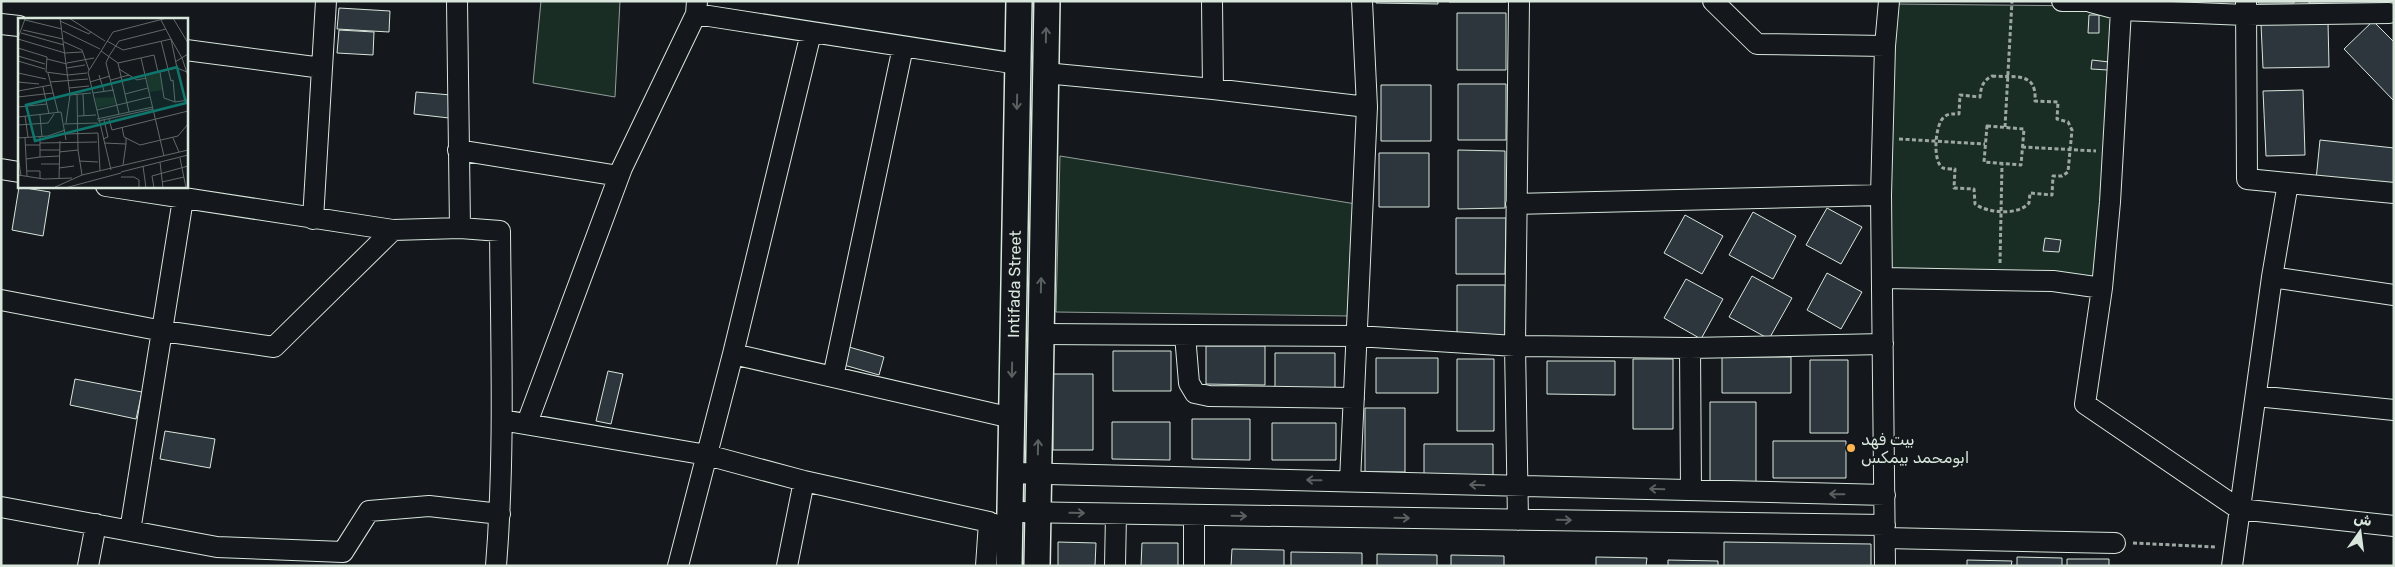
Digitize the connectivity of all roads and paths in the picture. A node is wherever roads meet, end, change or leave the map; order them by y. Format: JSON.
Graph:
{"nodes":[{"id":1,"x":326,"y":1,"type":"edge"},
{"id":2,"x":457,"y":1,"type":"edge"},
{"id":3,"x":1019,"y":1,"type":"edge"},
{"id":4,"x":1047,"y":1,"type":"edge"},
{"id":5,"x":1212,"y":1,"type":"edge"},
{"id":6,"x":1362,"y":1,"type":"edge"},
{"id":7,"x":1519,"y":1,"type":"edge"},
{"id":8,"x":1713,"y":1,"type":"edge"},
{"id":9,"x":1889,"y":1,"type":"edge"},
{"id":10,"x":2012,"y":1,"type":"edge"},
{"id":11,"x":2062,"y":1,"type":"edge"},
{"id":12,"x":2091,"y":2,"type":"edge"},
{"id":13,"x":696,"y":8,"type":"edge"},
{"id":14,"x":2246,"y":8,"type":"edge"},
{"id":15,"x":2121,"y":10,"type":"junction"},
{"id":16,"x":2391,"y":10,"type":"edge"},
{"id":17,"x":1,"y":24,"type":"edge"},
{"id":18,"x":18,"y":26,"type":"edge"},
{"id":19,"x":811,"y":33,"type":"junction"},
{"id":20,"x":1885,"y":46,"type":"junction"},
{"id":21,"x":903,"y":47,"type":"junction"},
{"id":22,"x":188,"y":50,"type":"edge"},
{"id":23,"x":1018,"y":64,"type":"junction"},
{"id":24,"x":322,"y":68,"type":"junction"},
{"id":25,"x":1046,"y":73,"type":"junction"},
{"id":26,"x":2008,"y":77,"type":"junction"},
{"id":27,"x":1213,"y":89,"type":"junction"},
{"id":28,"x":1367,"y":107,"type":"junction"},
{"id":29,"x":2005,"y":127,"type":"junction"},
{"id":30,"x":1882,"y":138,"type":"junction"},
{"id":31,"x":1937,"y":141,"type":"junction"},
{"id":32,"x":1986,"y":144,"type":"junction"},
{"id":33,"x":2022,"y":147,"type":"junction"},
{"id":34,"x":458,"y":150,"type":"junction"},
{"id":35,"x":2071,"y":150,"type":"junction"},
{"id":36,"x":2113,"y":152,"type":"junction"},
{"id":37,"x":2002,"y":164,"type":"junction"},
{"id":38,"x":1,"y":169,"type":"edge"},
{"id":39,"x":18,"y":172,"type":"edge"},
{"id":40,"x":619,"y":176,"type":"junction"},
{"id":41,"x":2288,"y":183,"type":"junction"},
{"id":42,"x":118,"y":188,"type":"edge"},
{"id":43,"x":2394,"y":193,"type":"edge"},
{"id":44,"x":1880,"y":195,"type":"junction"},
{"id":45,"x":183,"y":199,"type":"junction"},
{"id":46,"x":1516,"y":204,"type":"junction"},
{"id":47,"x":2001,"y":210,"type":"junction"},
{"id":48,"x":313,"y":219,"type":"junction"},
{"id":49,"x":460,"y":228,"type":"junction"},
{"id":50,"x":393,"y":230,"type":"junction"},
{"id":51,"x":2272,"y":277,"type":"junction"},
{"id":52,"x":1883,"y":278,"type":"junction"},
{"id":53,"x":1999,"y":280,"type":"junction"},
{"id":54,"x":2102,"y":288,"type":"junction"},
{"id":55,"x":2394,"y":295,"type":"edge"},
{"id":56,"x":1,"y":300,"type":"edge"},
{"id":57,"x":163,"y":331,"type":"junction"},
{"id":58,"x":1041,"y":334,"type":"junction"},
{"id":59,"x":1185,"y":335,"type":"junction"},
{"id":60,"x":1357,"y":336,"type":"junction"},
{"id":61,"x":1884,"y":344,"type":"junction"},
{"id":62,"x":1515,"y":346,"type":"junction"},
{"id":63,"x":1690,"y":348,"type":"junction"},
{"id":64,"x":733,"y":354,"type":"junction"},
{"id":65,"x":833,"y":377,"type":"junction"},
{"id":66,"x":2256,"y":396,"type":"junction"},
{"id":67,"x":1354,"y":398,"type":"junction"},
{"id":68,"x":2394,"y":410,"type":"edge"},
{"id":69,"x":1012,"y":418,"type":"junction"},
{"id":70,"x":502,"y":420,"type":"junction"},
{"id":71,"x":527,"y":423,"type":"junction"},
{"id":72,"x":707,"y":455,"type":"junction"},
{"id":73,"x":1011,"y":473,"type":"junction"},
{"id":74,"x":1038,"y":473,"type":"junction"},
{"id":75,"x":1350,"y":481,"type":"junction"},
{"id":76,"x":804,"y":482,"type":"junction"},
{"id":77,"x":1516,"y":486,"type":"junction"},
{"id":78,"x":1691,"y":490,"type":"junction"},
{"id":79,"x":1885,"y":495,"type":"junction"},
{"id":80,"x":1,"y":507,"type":"edge"},
{"id":81,"x":2239,"y":509,"type":"junction"},
{"id":82,"x":1037,"y":512,"type":"junction"},
{"id":83,"x":500,"y":514,"type":"junction"},
{"id":84,"x":1116,"y":514,"type":"junction"},
{"id":85,"x":1194,"y":515,"type":"junction"},
{"id":86,"x":1518,"y":520,"type":"junction"},
{"id":87,"x":1003,"y":521,"type":"junction"},
{"id":88,"x":96,"y":524,"type":"junction"},
{"id":89,"x":2394,"y":526,"type":"edge"},
{"id":90,"x":130,"y":531,"type":"junction"},
{"id":91,"x":1885,"y":532,"type":"junction"},
{"id":92,"x":2115,"y":543,"type":"joint"},
{"id":93,"x":2233,"y":556,"type":"edge"},
{"id":94,"x":88,"y":566,"type":"edge"},
{"id":95,"x":496,"y":566,"type":"edge"},
{"id":96,"x":678,"y":566,"type":"edge"},
{"id":97,"x":787,"y":566,"type":"edge"},
{"id":98,"x":986,"y":566,"type":"edge"},
{"id":99,"x":1009,"y":566,"type":"edge"},
{"id":100,"x":1036,"y":566,"type":"edge"},
{"id":101,"x":1115,"y":566,"type":"edge"},
{"id":102,"x":1194,"y":566,"type":"edge"},
{"id":103,"x":1885,"y":566,"type":"edge"}],
"edges":[{"from":1,"to":24,"type":"street"},
{"from":2,"to":34,"type":"street"},
{"from":3,"to":23,"type":"main road","name":"Intifada Street"},
{"from":25,"to":4,"type":"main road","name":"Intifada Street","one_way":true},
{"from":5,"to":27,"type":"street"},
{"from":6,"to":28,"type":"street"},
{"from":7,"to":46,"type":"street"},
{"from":8,"to":20,"type":"street"},
{"from":9,"to":20,"type":"street"},
{"from":10,"to":26,"type":"path"},
{"from":11,"to":12,"type":"street"},
{"from":12,"to":15,"type":"street"},
{"from":13,"to":19,"type":"street"},
{"from":13,"to":40,"type":"street"},
{"from":14,"to":15,"type":"street"},
{"from":14,"to":16,"type":"street"},
{"from":14,"to":41,"type":"street"},
{"from":15,"to":36,"type":"street"},
{"from":17,"to":18,"type":"street"},
{"from":19,"to":21,"type":"street"},
{"from":19,"to":64,"type":"street"},
{"from":20,"to":30,"type":"street"},
{"from":21,"to":23,"type":"street"},
{"from":21,"to":65,"type":"street"},
{"from":22,"to":24,"type":"street"},
{"from":23,"to":69,"type":"main road","name":"Intifada Street","one_way":true},
{"from":24,"to":48,"type":"street"},
{"from":25,"to":27,"type":"street"},
{"from":58,"to":25,"type":"main road","name":"Intifada Street","one_way":true},
{"from":26,"to":29,"type":"path"},
{"from":26,"to":31,"type":"path"},
{"from":26,"to":35,"type":"path"},
{"from":27,"to":28,"type":"street"},
{"from":28,"to":60,"type":"street"},
{"from":29,"to":32,"type":"path"},
{"from":29,"to":33,"type":"path"},
{"from":30,"to":31,"type":"path"},
{"from":30,"to":44,"type":"street"},
{"from":31,"to":32,"type":"path"},
{"from":31,"to":47,"type":"path"},
{"from":32,"to":37,"type":"path"},
{"from":33,"to":35,"type":"path"},
{"from":33,"to":37,"type":"path"},
{"from":34,"to":40,"type":"street"},
{"from":34,"to":49,"type":"street"},
{"from":35,"to":36,"type":"path"},
{"from":35,"to":47,"type":"path"},
{"from":36,"to":54,"type":"street"},
{"from":37,"to":47,"type":"path"},
{"from":38,"to":39,"type":"street"},
{"from":40,"to":71,"type":"street"},
{"from":41,"to":43,"type":"street"},
{"from":41,"to":51,"type":"street"},
{"from":42,"to":45,"type":"street"},
{"from":44,"to":46,"type":"street"},
{"from":44,"to":52,"type":"street"},
{"from":45,"to":48,"type":"street"},
{"from":45,"to":57,"type":"street"},
{"from":46,"to":62,"type":"street"},
{"from":47,"to":53,"type":"path"},
{"from":48,"to":50,"type":"street"},
{"from":49,"to":50,"type":"street"},
{"from":49,"to":70,"type":"street"},
{"from":50,"to":57,"type":"street"},
{"from":51,"to":55,"type":"street"},
{"from":51,"to":66,"type":"street"},
{"from":52,"to":53,"type":"street"},
{"from":52,"to":61,"type":"street"},
{"from":53,"to":54,"type":"street"},
{"from":54,"to":81,"type":"street"},
{"from":56,"to":57,"type":"street"},
{"from":57,"to":90,"type":"street"},
{"from":58,"to":59,"type":"street"},
{"from":74,"to":58,"type":"main road","name":"Intifada Street","one_way":true},
{"from":59,"to":60,"type":"street"},
{"from":59,"to":67,"type":"street"},
{"from":60,"to":62,"type":"street"},
{"from":60,"to":67,"type":"street"},
{"from":61,"to":63,"type":"street"},
{"from":61,"to":79,"type":"street"},
{"from":62,"to":63,"type":"street"},
{"from":62,"to":77,"type":"street"},
{"from":63,"to":78,"type":"street"},
{"from":64,"to":65,"type":"street"},
{"from":64,"to":72,"type":"street"},
{"from":65,"to":69,"type":"street"},
{"from":66,"to":68,"type":"street"},
{"from":66,"to":81,"type":"street"},
{"from":67,"to":75,"type":"street"},
{"from":69,"to":73,"type":"main road","name":"Intifada Street"},
{"from":70,"to":71,"type":"street"},
{"from":70,"to":83,"type":"street"},
{"from":71,"to":72,"type":"street"},
{"from":72,"to":76,"type":"street"},
{"from":72,"to":96,"type":"street"},
{"from":73,"to":74,"type":"street"},
{"from":73,"to":87,"type":"main road","name":"Intifada Street"},
{"from":75,"to":74,"type":"street","one_way":true},
{"from":74,"to":82,"type":"main road","name":"Intifada Street"},
{"from":77,"to":75,"type":"street","one_way":true},
{"from":76,"to":87,"type":"street"},
{"from":76,"to":97,"type":"street"},
{"from":78,"to":77,"type":"street","one_way":true},
{"from":77,"to":86,"type":"street"},
{"from":79,"to":78,"type":"street","one_way":true},
{"from":79,"to":91,"type":"street"},
{"from":80,"to":88,"type":"street"},
{"from":81,"to":89,"type":"street"},
{"from":81,"to":93,"type":"street"},
{"from":82,"to":84,"type":"street","one_way":true},
{"from":82,"to":87,"type":"street"},
{"from":82,"to":100,"type":"main road","name":"Intifada Street"},
{"from":83,"to":90,"type":"street"},
{"from":83,"to":95,"type":"street"},
{"from":84,"to":85,"type":"street"},
{"from":84,"to":101,"type":"street"},
{"from":85,"to":86,"type":"street","one_way":true},
{"from":85,"to":102,"type":"street"},
{"from":86,"to":91,"type":"street","one_way":true},
{"from":87,"to":98,"type":"street"},
{"from":87,"to":99,"type":"main road","name":"Intifada Street"},
{"from":88,"to":90,"type":"street"},
{"from":88,"to":94,"type":"street"},
{"from":91,"to":92,"type":"street"},
{"from":91,"to":103,"type":"street"},
{"from":92,"to":93,"type":"path"}]}
